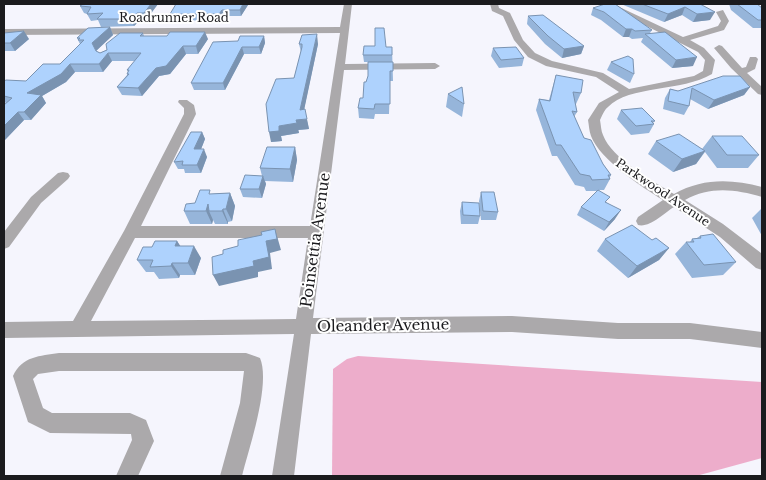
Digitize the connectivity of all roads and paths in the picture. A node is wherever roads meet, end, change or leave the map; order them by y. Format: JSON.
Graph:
{"nodes":[{"id":1,"x":348,"y":4,"type":"edge"},
{"id":2,"x":494,"y":4,"type":"edge"},
{"id":3,"x":607,"y":4,"type":"edge"},
{"id":4,"x":720,"y":12,"type":"dead end"},
{"id":5,"x":137,"y":30,"type":"junction"},
{"id":6,"x":345,"y":30,"type":"junction"},
{"id":7,"x":4,"y":32,"type":"edge"},
{"id":8,"x":681,"y":40,"type":"junction"},
{"id":9,"x":112,"y":41,"type":"edge"},
{"id":10,"x":719,"y":48,"type":"dead end"},
{"id":11,"x":753,"y":60,"type":"dead end"},
{"id":12,"x":435,"y":66,"type":"dead end"},
{"id":13,"x":340,"y":67,"type":"junction"},
{"id":14,"x":741,"y":72,"type":"junction"},
{"id":15,"x":762,"y":92,"type":"edge"},
{"id":16,"x":628,"y":93,"type":"junction"},
{"id":17,"x":183,"y":102,"type":"dead end"},
{"id":18,"x":63,"y":176,"type":"dead end"},
{"id":19,"x":762,"y":192,"type":"edge"},
{"id":20,"x":673,"y":200,"type":"junction"},
{"id":21,"x":643,"y":221,"type":"dead end"},
{"id":22,"x":131,"y":232,"type":"junction"},
{"id":23,"x":316,"y":232,"type":"junction"},
{"id":24,"x":4,"y":243,"type":"edge"},
{"id":25,"x":762,"y":264,"type":"edge"},
{"id":26,"x":303,"y":326,"type":"junction"},
{"id":27,"x":78,"y":329,"type":"junction"},
{"id":28,"x":4,"y":330,"type":"edge"},
{"id":29,"x":762,"y":340,"type":"edge"},
{"id":30,"x":127,"y":476,"type":"edge"},
{"id":31,"x":231,"y":476,"type":"edge"},
{"id":32,"x":283,"y":476,"type":"edge"}],
"edges":[{"from":1,"to":6,"type":"street","name":"Poinsettia Avenue"},
{"from":2,"to":16,"type":"street"},
{"from":3,"to":8,"type":"street","name":"Parkwood Avenue"},
{"from":4,"to":8,"type":"street"},
{"from":5,"to":6,"type":"street","name":"Roadrunner Road"},
{"from":5,"to":7,"type":"street","name":"Roadrunner Road"},
{"from":5,"to":9,"type":"street"},
{"from":6,"to":13,"type":"street","name":"Poinsettia Avenue"},
{"from":8,"to":16,"type":"street","name":"Parkwood Avenue"},
{"from":10,"to":14,"type":"street"},
{"from":11,"to":14,"type":"street"},
{"from":12,"to":13,"type":"street"},
{"from":13,"to":23,"type":"street","name":"Poinsettia Avenue"},
{"from":14,"to":15,"type":"street"},
{"from":16,"to":20,"type":"street","name":"Parkwood Avenue"},
{"from":17,"to":22,"type":"street"},
{"from":18,"to":24,"type":"street"},
{"from":19,"to":20,"type":"street"},
{"from":20,"to":21,"type":"street"},
{"from":20,"to":25,"type":"street","name":"Parkwood Avenue"},
{"from":22,"to":23,"type":"street"},
{"from":22,"to":27,"type":"street"},
{"from":23,"to":26,"type":"street","name":"Poinsettia Avenue"},
{"from":26,"to":27,"type":"street","name":"Oleander Avenue"},
{"from":26,"to":29,"type":"street","name":"Oleander Avenue"},
{"from":26,"to":32,"type":"street","name":"Poinsettia Avenue"},
{"from":27,"to":28,"type":"street","name":"Oleander Avenue"},
{"from":30,"to":31,"type":"street"}]}
